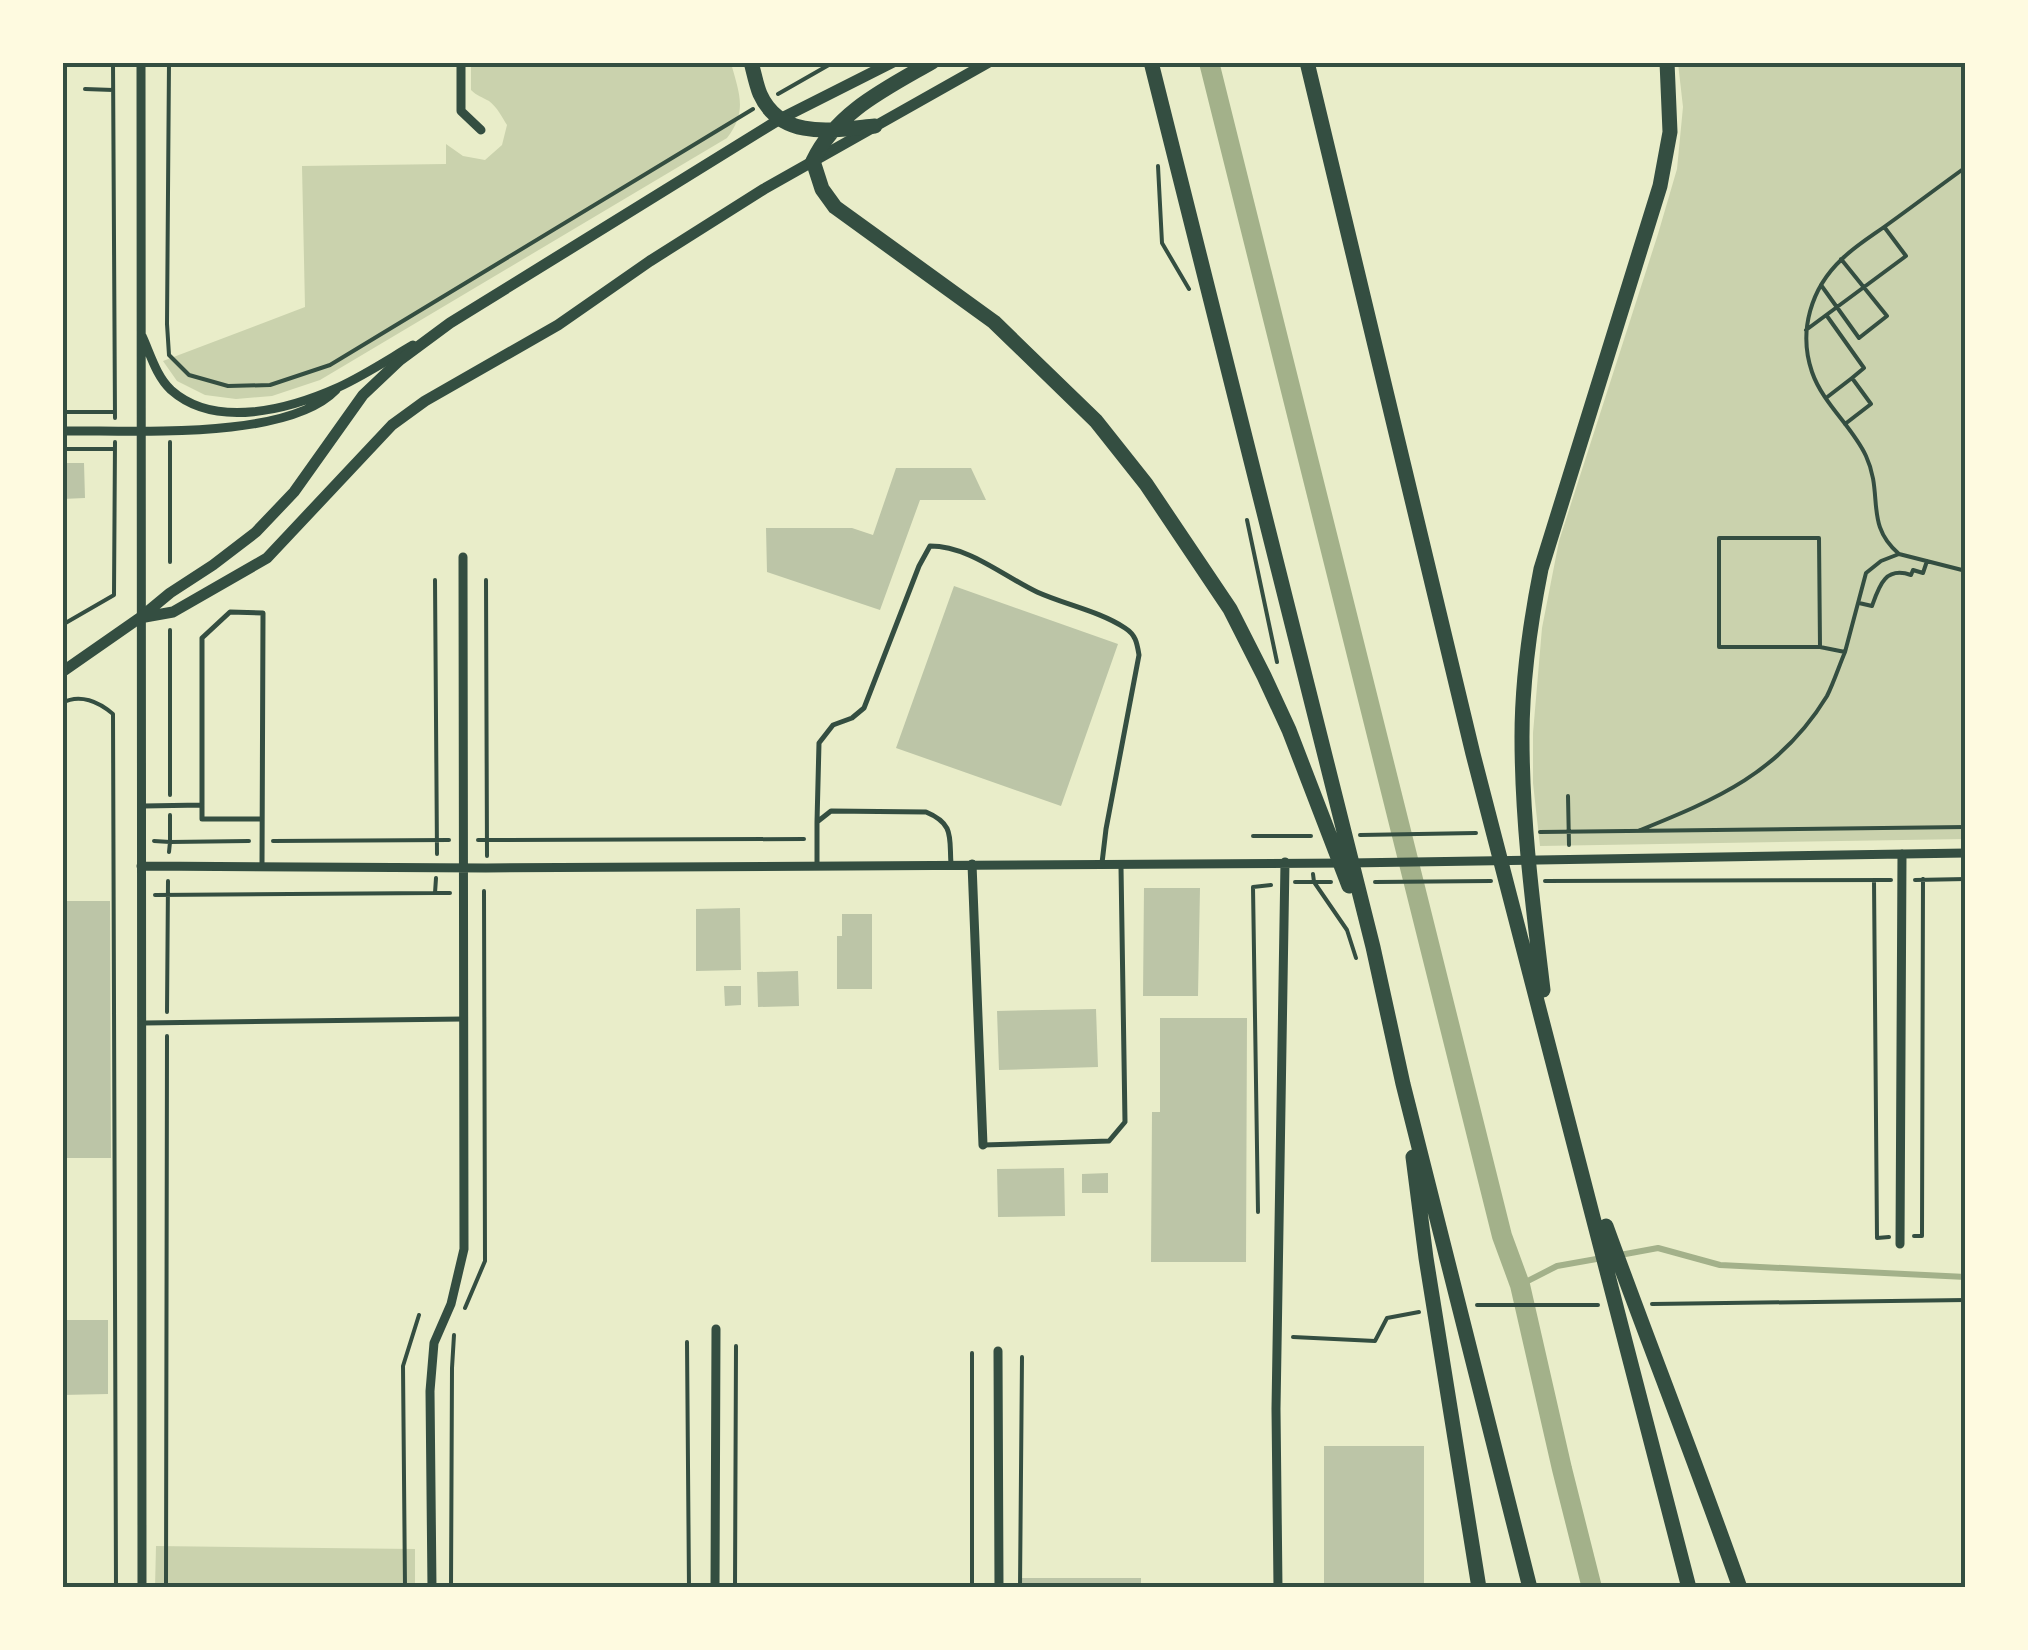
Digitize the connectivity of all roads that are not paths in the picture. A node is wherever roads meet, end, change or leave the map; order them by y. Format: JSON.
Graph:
{"nodes":[{"id":1,"x":141,"y":62,"type":"edge"},
{"id":2,"x":461,"y":62,"type":"edge"},
{"id":3,"x":751,"y":62,"type":"edge"},
{"id":4,"x":893,"y":62,"type":"edge"},
{"id":5,"x":932,"y":62,"type":"edge"},
{"id":6,"x":988,"y":62,"type":"edge"},
{"id":7,"x":1150,"y":62,"type":"edge"},
{"id":8,"x":1307,"y":62,"type":"edge"},
{"id":9,"x":1667,"y":62,"type":"edge"},
{"id":10,"x":780,"y":119,"type":"junction"},
{"id":11,"x":875,"y":126,"type":"junction"},
{"id":12,"x":481,"y":130,"type":"dead end"},
{"id":13,"x":830,"y":131,"type":"junction"},
{"id":14,"x":813,"y":161,"type":"junction"},
{"id":15,"x":450,"y":324,"type":"junction"},
{"id":16,"x":140,"y":332,"type":"junction"},
{"id":17,"x":340,"y":387,"type":"junction"},
{"id":18,"x":140,"y":430,"type":"junction"},
{"id":19,"x":62,"y":431,"type":"edge"},
{"id":20,"x":464,"y":557,"type":"dead end"},
{"id":21,"x":141,"y":618,"type":"junction"},
{"id":22,"x":62,"y":672,"type":"edge"},
{"id":23,"x":202,"y":805,"type":"junction"},
{"id":24,"x":140,"y":806,"type":"junction"},
{"id":25,"x":262,"y":819,"type":"junction"},
{"id":26,"x":817,"y":822,"type":"junction"},
{"id":27,"x":1966,"y":853,"type":"edge"},
{"id":28,"x":1902,"y":854,"type":"junction"},
{"id":29,"x":1285,"y":862,"type":"junction"},
{"id":30,"x":951,"y":864,"type":"junction"},
{"id":31,"x":972,"y":864,"type":"junction"},
{"id":32,"x":1102,"y":864,"type":"junction"},
{"id":33,"x":1121,"y":864,"type":"junction"},
{"id":34,"x":140,"y":866,"type":"junction"},
{"id":35,"x":262,"y":866,"type":"junction"},
{"id":36,"x":817,"y":866,"type":"junction"},
{"id":37,"x":465,"y":868,"type":"junction"},
{"id":38,"x":1374,"y":947,"type":"junction"},
{"id":39,"x":464,"y":1019,"type":"junction"},
{"id":40,"x":140,"y":1023,"type":"junction"},
{"id":41,"x":1550,"y":1049,"type":"junction"},
{"id":42,"x":1403,"y":1084,"type":"junction"},
{"id":43,"x":1575,"y":1143,"type":"junction"},
{"id":44,"x":983,"y":1145,"type":"joint"},
{"id":45,"x":1900,"y":1244,"type":"dead end"},
{"id":46,"x":716,"y":1329,"type":"dead end"},
{"id":47,"x":998,"y":1350,"type":"dead end"},
{"id":48,"x":142,"y":1588,"type":"edge"},
{"id":49,"x":432,"y":1588,"type":"edge"},
{"id":50,"x":715,"y":1588,"type":"edge"},
{"id":51,"x":999,"y":1588,"type":"edge"},
{"id":52,"x":1278,"y":1588,"type":"edge"},
{"id":53,"x":1479,"y":1588,"type":"edge"},
{"id":54,"x":1530,"y":1588,"type":"edge"},
{"id":55,"x":1689,"y":1588,"type":"edge"},
{"id":56,"x":1740,"y":1588,"type":"edge"}],
"edges":[{"from":1,"to":16,"type":"street"},
{"from":2,"to":12,"type":"street"},
{"from":3,"to":10,"type":"highway"},
{"from":4,"to":10,"type":"street"},
{"from":5,"to":13,"type":"highway"},
{"from":6,"to":11,"type":"street"},
{"from":7,"to":38,"type":"highway"},
{"from":8,"to":41,"type":"highway"},
{"from":9,"to":41,"type":"highway"},
{"from":10,"to":13,"type":"highway"},
{"from":10,"to":15,"type":"street"},
{"from":11,"to":13,"type":"highway"},
{"from":11,"to":14,"type":"street"},
{"from":13,"to":14,"type":"highway"},
{"from":14,"to":21,"type":"street"},
{"from":14,"to":38,"type":"highway"},
{"from":15,"to":17,"type":"street"},
{"from":15,"to":21,"type":"street"},
{"from":16,"to":17,"type":"street"},
{"from":16,"to":18,"type":"street"},
{"from":17,"to":18,"type":"street"},
{"from":18,"to":19,"type":"street"},
{"from":18,"to":21,"type":"street"},
{"from":20,"to":37,"type":"street"},
{"from":21,"to":22,"type":"street"},
{"from":21,"to":24,"type":"street"},
{"from":23,"to":24,"type":"lane"},
{"from":23,"to":25,"type":"lane"},
{"from":23,"to":25,"type":"lane"},
{"from":24,"to":34,"type":"street"},
{"from":25,"to":35,"type":"lane"},
{"from":26,"to":30,"type":"lane"},
{"from":26,"to":32,"type":"lane"},
{"from":26,"to":36,"type":"lane"},
{"from":27,"to":28,"type":"street"},
{"from":28,"to":29,"type":"street"},
{"from":28,"to":45,"type":"street"},
{"from":29,"to":33,"type":"street"},
{"from":29,"to":52,"type":"street"},
{"from":30,"to":31,"type":"street"},
{"from":30,"to":36,"type":"street"},
{"from":31,"to":32,"type":"street"},
{"from":31,"to":44,"type":"street"},
{"from":32,"to":33,"type":"street"},
{"from":33,"to":44,"type":"lane"},
{"from":34,"to":35,"type":"street"},
{"from":34,"to":40,"type":"street"},
{"from":35,"to":37,"type":"street"},
{"from":36,"to":37,"type":"street"},
{"from":37,"to":39,"type":"street"},
{"from":38,"to":42,"type":"highway"},
{"from":39,"to":40,"type":"lane"},
{"from":39,"to":49,"type":"street"},
{"from":40,"to":48,"type":"street"},
{"from":41,"to":43,"type":"highway"},
{"from":42,"to":53,"type":"highway"},
{"from":42,"to":54,"type":"highway"},
{"from":43,"to":55,"type":"highway"},
{"from":43,"to":56,"type":"highway"},
{"from":46,"to":50,"type":"street"},
{"from":47,"to":51,"type":"street"}]}
